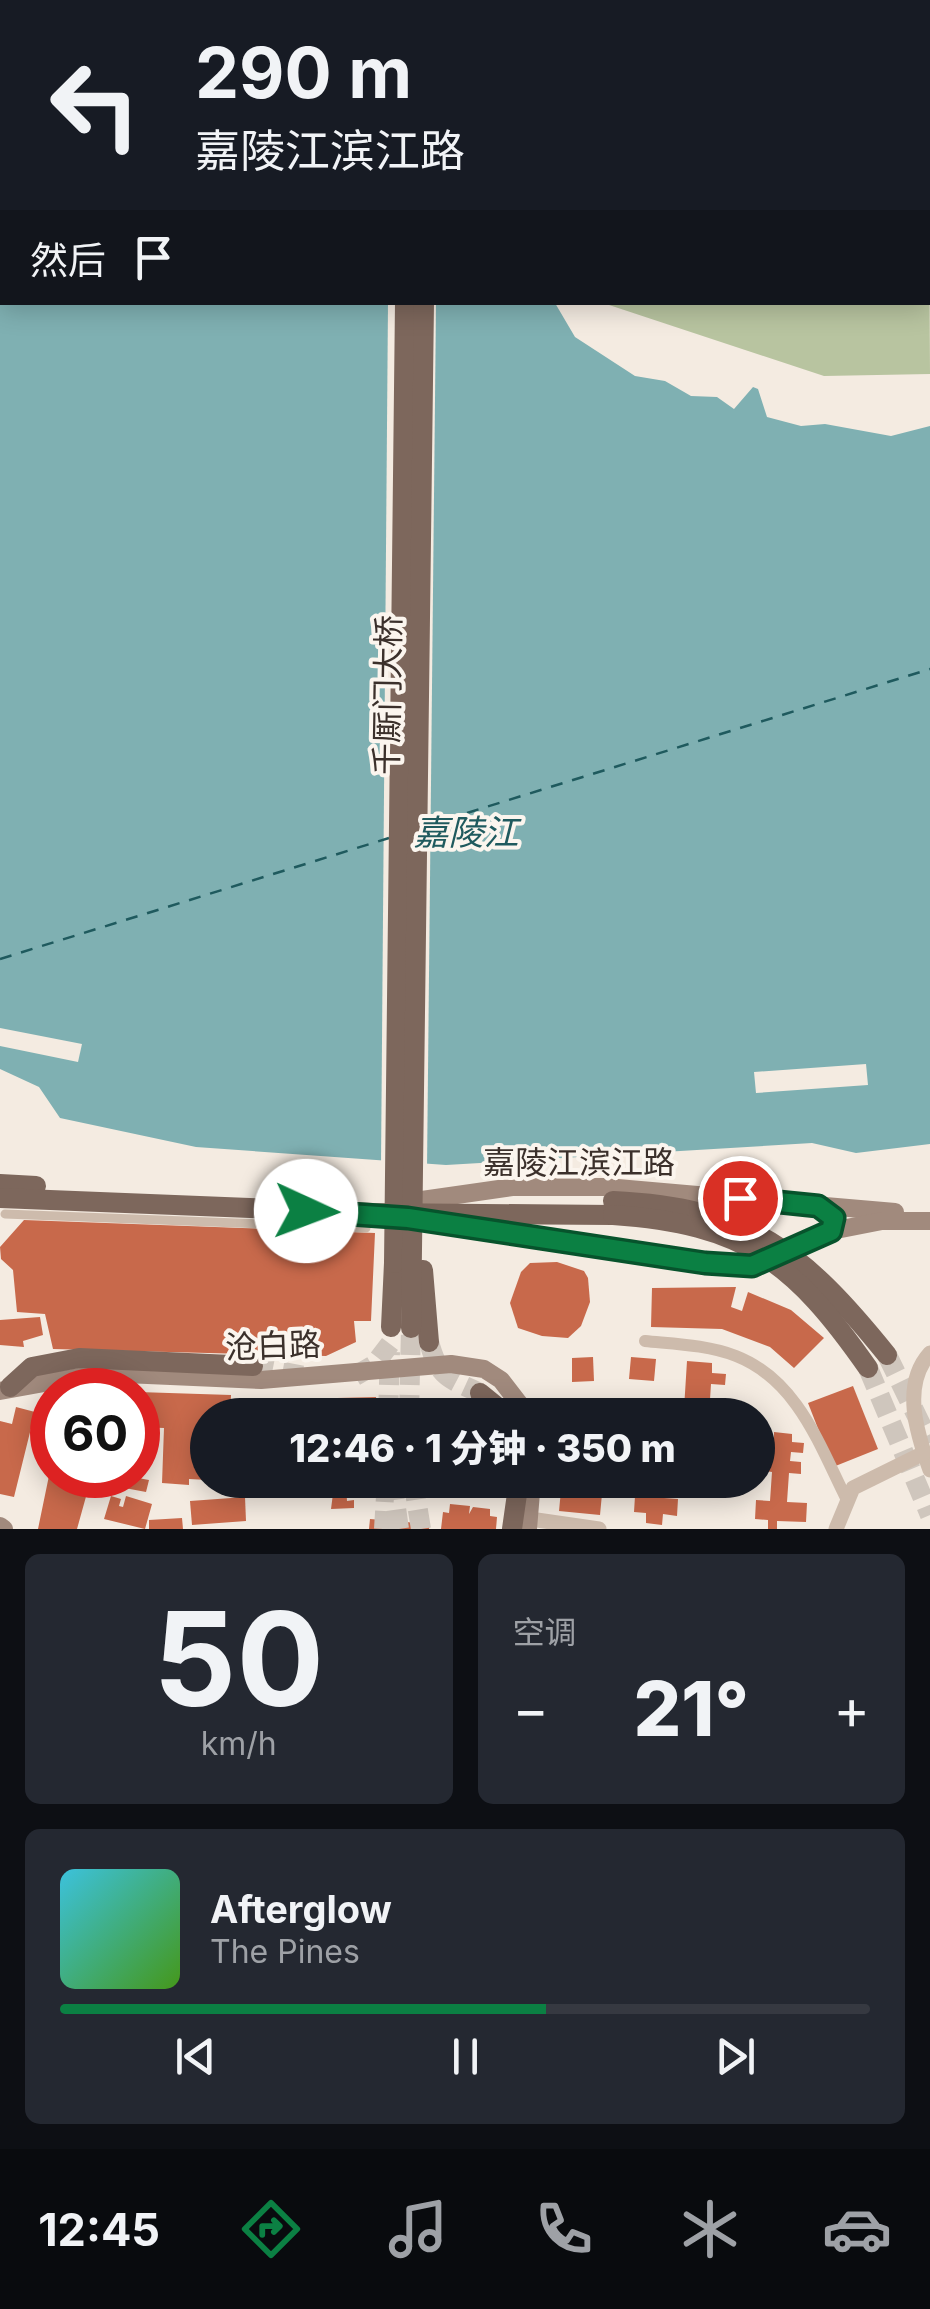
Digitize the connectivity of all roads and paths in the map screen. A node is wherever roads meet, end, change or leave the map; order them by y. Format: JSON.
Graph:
{"nodes":[{"id":1,"x":404,"y":305,"type":"edge"},
{"id":2,"x":424,"y":305,"type":"edge"},
{"id":3,"x":0,"y":1184,"type":"edge"},
{"id":4,"x":410,"y":1200,"type":"junction"},
{"id":5,"x":2,"y":1206,"type":"edge"},
{"id":6,"x":818,"y":1206,"type":"junction"},
{"id":7,"x":930,"y":1212,"type":"edge"},
{"id":8,"x":369,"y":1221,"type":"junction"},
{"id":9,"x":930,"y":1221,"type":"edge"},
{"id":10,"x":831,"y":1231,"type":"junction"},
{"id":11,"x":645,"y":1341,"type":"dead end"},
{"id":12,"x":430,"y":1342,"type":"tunnel mouth"},
{"id":13,"x":930,"y":1353,"type":"edge"},
{"id":14,"x":888,"y":1355,"type":"tunnel mouth"},
{"id":15,"x":253,"y":1366,"type":"tunnel mouth"},
{"id":16,"x":868,"y":1368,"type":"tunnel mouth"},
{"id":17,"x":5,"y":1389,"type":"edge"},
{"id":18,"x":480,"y":1393,"type":"tunnel mouth"},
{"id":19,"x":486,"y":1398,"type":"edge"},
{"id":20,"x":515,"y":1398,"type":"edge"},
{"id":21,"x":924,"y":1453,"type":"junction"},
{"id":22,"x":930,"y":1470,"type":"edge"},
{"id":23,"x":520,"y":1498,"type":"edge"},
{"id":24,"x":528,"y":1498,"type":"edge"},
{"id":25,"x":846,"y":1498,"type":"junction"},
{"id":26,"x":523,"y":1526,"type":"edge"},
{"id":27,"x":599,"y":1529,"type":"edge"},
{"id":28,"x":836,"y":1529,"type":"edge"}],
"edges":[{"from":1,"to":4,"type":"main road","name":"千厮门大桥","bridge":true},
{"from":2,"to":4,"type":"main road","name":"千厮门大桥","bridge":true},
{"from":3,"to":4,"type":"main road","name":"嘉陵江滨江路"},
{"from":4,"to":6,"type":"main road","name":"嘉陵江滨江路"},
{"from":4,"to":12,"type":"main road","bridge":true},
{"from":4,"to":14,"type":"main road","name":"嘉陵江滨江路","bridge":true},
{"from":5,"to":8,"type":"main road","name":"嘉陵江滨江路"},
{"from":6,"to":7,"type":"main road","name":"嘉陵江滨江路"},
{"from":6,"to":10,"type":"main road"},
{"from":8,"to":10,"type":"main road","name":"嘉陵江滨江路","bridge":true},
{"from":8,"to":16,"type":"main road","name":"嘉陵江滨江路","bridge":true},
{"from":9,"to":10,"type":"main road","name":"嘉陵江滨江路"},
{"from":11,"to":25,"type":"street"},
{"from":13,"to":21,"type":"street"},
{"from":15,"to":17,"type":"main road"},
{"from":17,"to":20,"type":"main road","name":"沧白路"},
{"from":18,"to":19,"type":"main road"},
{"from":21,"to":22,"type":"street"},
{"from":21,"to":25,"type":"street"},
{"from":23,"to":26,"type":"main road"},
{"from":24,"to":26,"type":"main road"},
{"from":25,"to":28,"type":"street"},
{"from":26,"to":27,"type":"street"}]}
